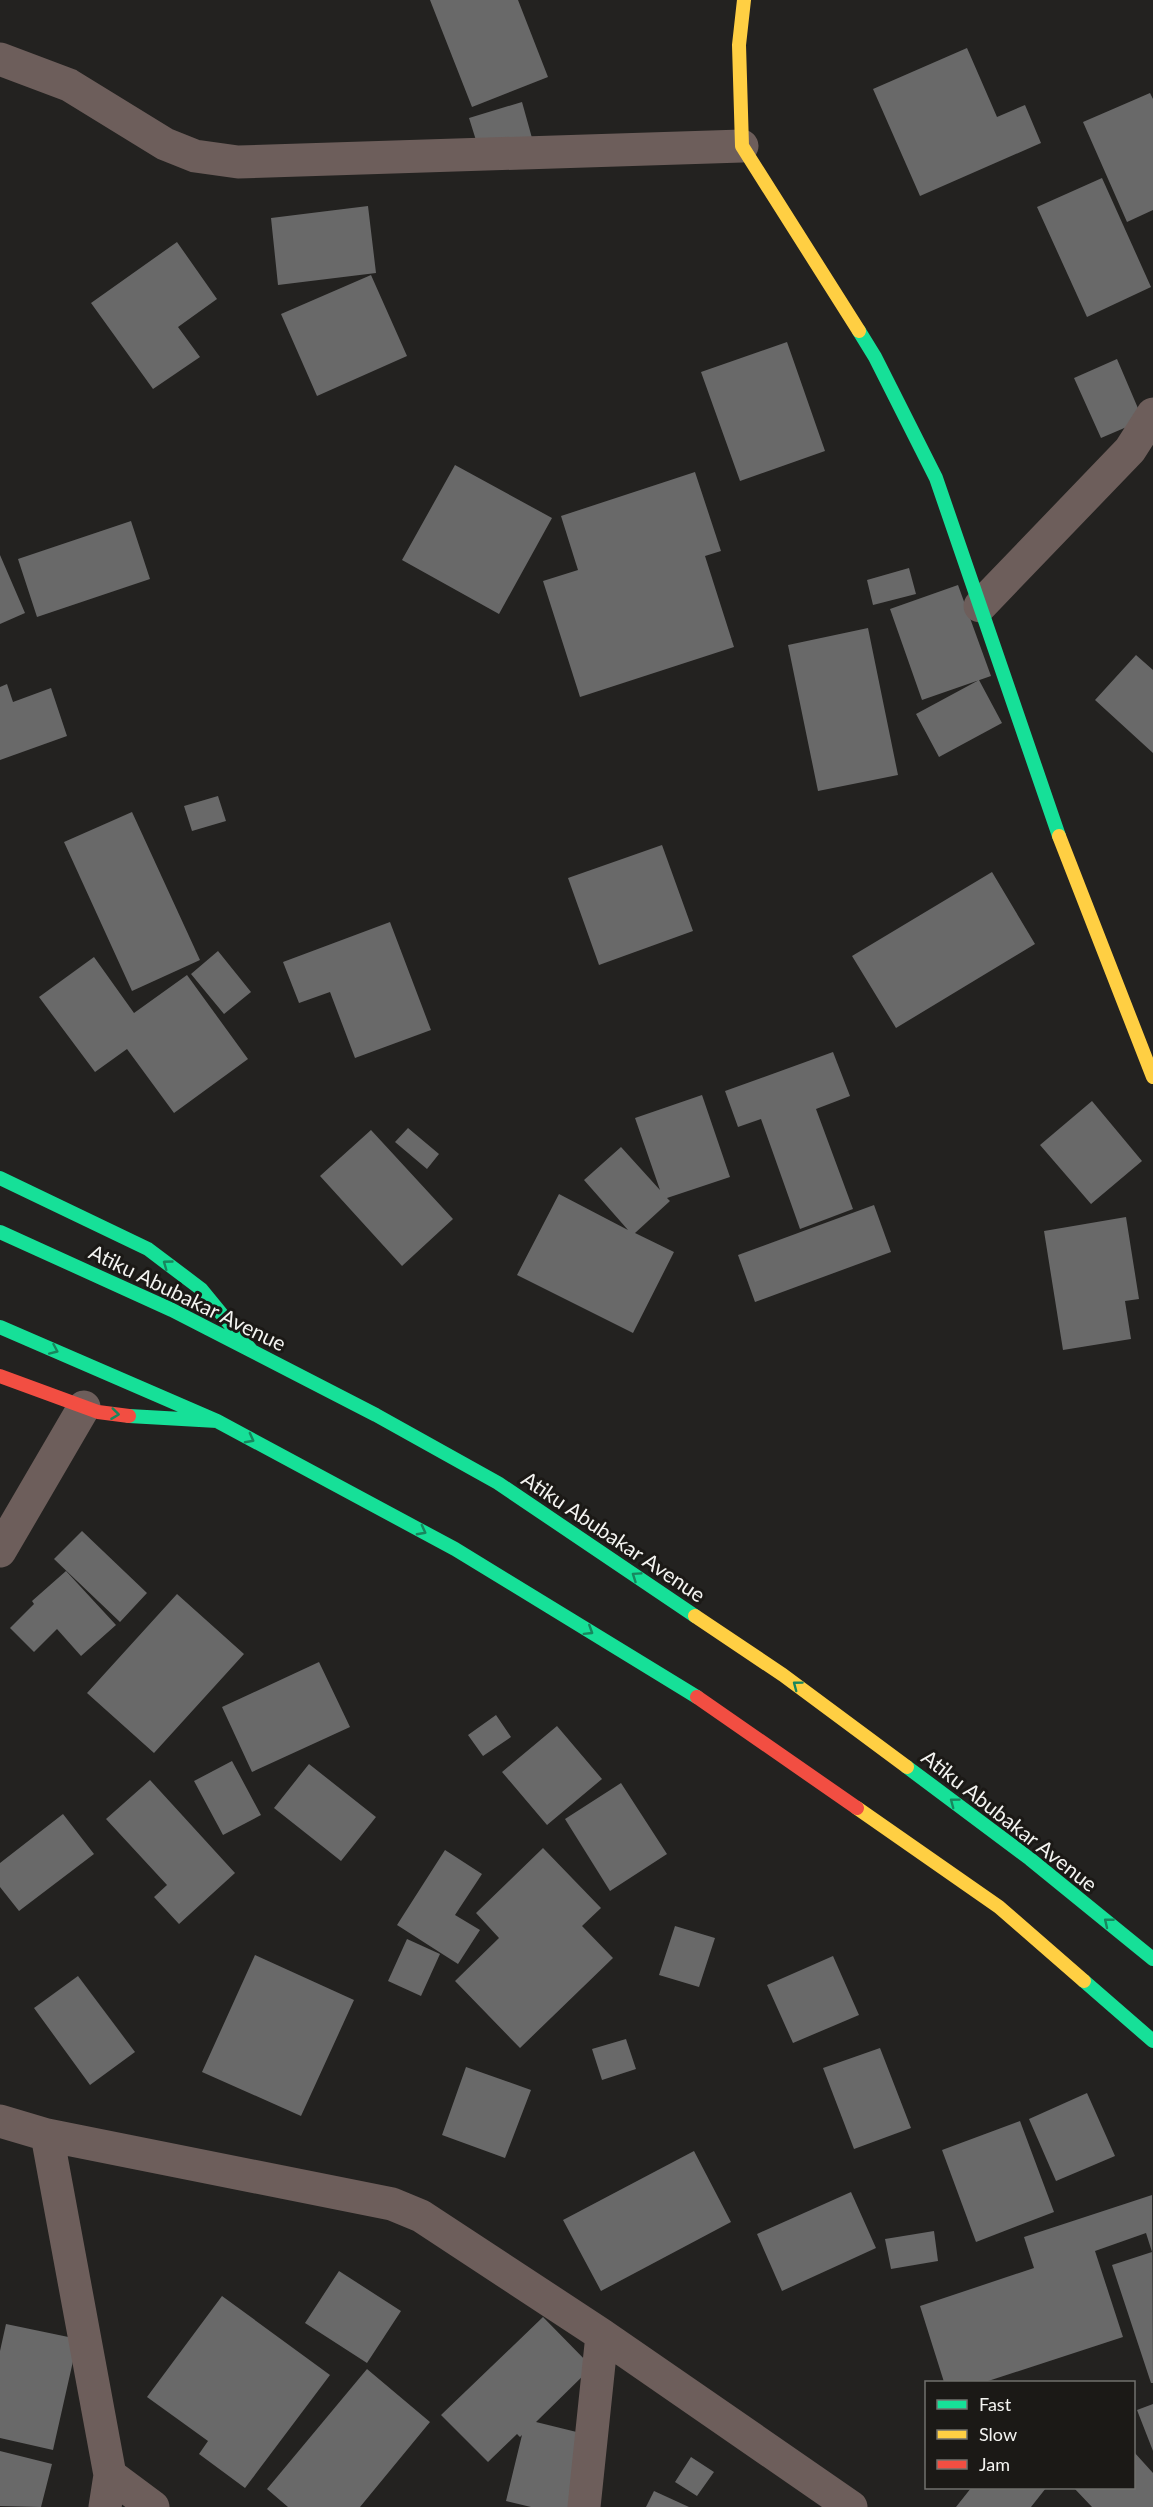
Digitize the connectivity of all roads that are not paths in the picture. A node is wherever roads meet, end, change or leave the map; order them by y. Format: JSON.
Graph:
{"nodes":[{"id":1,"x":744,"y":0,"type":"edge"},
{"id":2,"x":0,"y":59,"type":"edge"},
{"id":3,"x":742,"y":146,"type":"junction"},
{"id":4,"x":1153,"y":414,"type":"edge"},
{"id":5,"x":980,"y":606,"type":"junction"},
{"id":6,"x":1153,"y":1077,"type":"edge"},
{"id":7,"x":0,"y":1178,"type":"edge"},
{"id":8,"x":0,"y":1232,"type":"edge"},
{"id":9,"x":0,"y":1327,"type":"edge"},
{"id":10,"x":251,"y":1350,"type":"junction"},
{"id":11,"x":0,"y":1376,"type":"edge"},
{"id":12,"x":84,"y":1407,"type":"junction"},
{"id":13,"x":217,"y":1421,"type":"junction"},
{"id":14,"x":0,"y":1551,"type":"edge"},
{"id":15,"x":1153,"y":1959,"type":"edge"},
{"id":16,"x":1153,"y":2041,"type":"edge"},
{"id":17,"x":0,"y":2121,"type":"edge"},
{"id":18,"x":47,"y":2135,"type":"junction"},
{"id":19,"x":602,"y":2335,"type":"junction"},
{"id":20,"x":110,"y":2475,"type":"junction"},
{"id":21,"x":105,"y":2507,"type":"edge"},
{"id":22,"x":153,"y":2507,"type":"edge"},
{"id":23,"x":584,"y":2507,"type":"edge"},
{"id":24,"x":851,"y":2507,"type":"edge"}],
"edges":[{"from":1,"to":3,"type":"main road"},
{"from":2,"to":3,"type":"street"},
{"from":3,"to":5,"type":"main road"},
{"from":4,"to":5,"type":"street"},
{"from":5,"to":6,"type":"main road"},
{"from":10,"to":7,"type":"main road","one_way":true},
{"from":8,"to":10,"type":"main road","name":"Atiku Abubakar Avenue"},
{"from":9,"to":13,"type":"main road","one_way":true},
{"from":15,"to":10,"type":"main road","name":"Atiku Abubakar Avenue","one_way":true},
{"from":11,"to":12,"type":"main road"},
{"from":12,"to":13,"type":"main road","one_way":true},
{"from":12,"to":14,"type":"street"},
{"from":13,"to":16,"type":"main road","one_way":true},
{"from":17,"to":18,"type":"street"},
{"from":18,"to":19,"type":"street"},
{"from":18,"to":20,"type":"street"},
{"from":19,"to":23,"type":"street"},
{"from":19,"to":24,"type":"street"},
{"from":20,"to":21,"type":"street"},
{"from":20,"to":22,"type":"street"}]}
